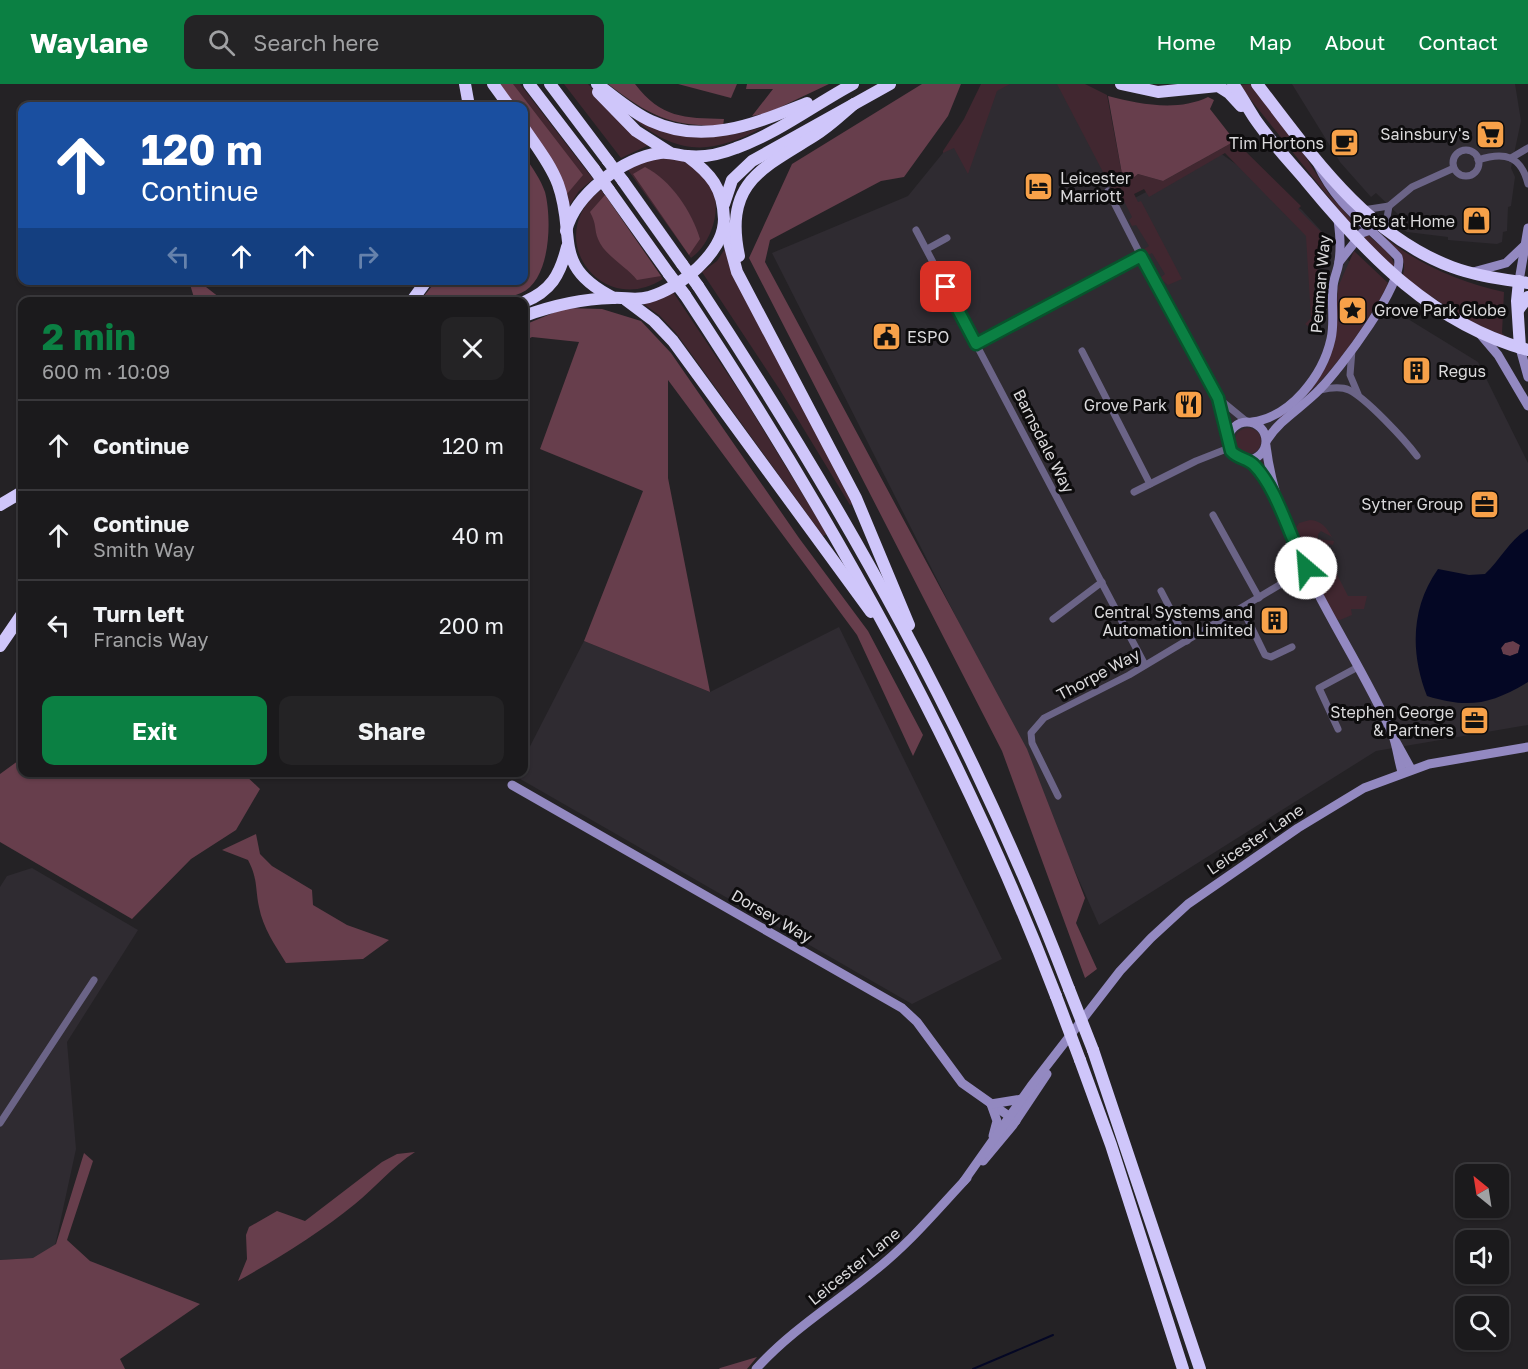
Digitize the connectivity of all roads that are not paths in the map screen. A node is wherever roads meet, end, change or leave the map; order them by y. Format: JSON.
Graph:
{"nodes":[{"id":1,"x":465,"y":84,"type":"edge"},
{"id":2,"x":493,"y":84,"type":"edge"},
{"id":3,"x":529,"y":84,"type":"edge"},
{"id":4,"x":550,"y":84,"type":"edge"},
{"id":5,"x":592,"y":84,"type":"edge"},
{"id":6,"x":597,"y":84,"type":"edge"},
{"id":7,"x":853,"y":84,"type":"edge"},
{"id":8,"x":890,"y":84,"type":"edge"},
{"id":9,"x":1120,"y":84,"type":"edge"},
{"id":10,"x":1233,"y":84,"type":"edge"},
{"id":11,"x":1257,"y":84,"type":"edge"},
{"id":12,"x":1198,"y":86,"type":"edge"},
{"id":13,"x":839,"y":91,"type":"junction"},
{"id":14,"x":468,"y":102,"type":"edge"},
{"id":15,"x":506,"y":102,"type":"edge"},
{"id":16,"x":854,"y":104,"type":"junction"},
{"id":17,"x":1254,"y":119,"type":"junction"},
{"id":18,"x":528,"y":134,"type":"edge"},
{"id":19,"x":1528,"y":148,"type":"edge"},
{"id":20,"x":670,"y":152,"type":"junction"},
{"id":21,"x":686,"y":156,"type":"junction"},
{"id":22,"x":1314,"y":158,"type":"junction"},
{"id":23,"x":1511,"y":158,"type":"junction"},
{"id":24,"x":1478,"y":160,"type":"junction"},
{"id":25,"x":1454,"y":168,"type":"junction"},
{"id":26,"x":1528,"y":184,"type":"edge"},
{"id":27,"x":1108,"y":191,"type":"dead end"},
{"id":28,"x":1389,"y":206,"type":"junction"},
{"id":29,"x":723,"y":208,"type":"junction"},
{"id":30,"x":1364,"y":210,"type":"junction"},
{"id":31,"x":1338,"y":220,"type":"junction"},
{"id":32,"x":724,"y":224,"type":"junction"},
{"id":33,"x":1528,"y":228,"type":"edge"},
{"id":34,"x":916,"y":230,"type":"dead end"},
{"id":35,"x":1368,"y":230,"type":"junction"},
{"id":36,"x":1385,"y":230,"type":"junction"},
{"id":37,"x":566,"y":231,"type":"junction"},
{"id":38,"x":947,"y":238,"type":"dead end"},
{"id":39,"x":1356,"y":240,"type":"junction"},
{"id":40,"x":567,"y":245,"type":"junction"},
{"id":41,"x":1525,"y":245,"type":"junction"},
{"id":42,"x":927,"y":249,"type":"junction"},
{"id":43,"x":1141,"y":256,"type":"junction"},
{"id":44,"x":1339,"y":262,"type":"junction"},
{"id":45,"x":1470,"y":273,"type":"junction"},
{"id":46,"x":1396,"y":279,"type":"junction"},
{"id":47,"x":1523,"y":282,"type":"edge"},
{"id":48,"x":1528,"y":297,"type":"edge"},
{"id":49,"x":620,"y":299,"type":"junction"},
{"id":50,"x":528,"y":300,"type":"edge"},
{"id":51,"x":1518,"y":310,"type":"junction"},
{"id":52,"x":528,"y":315,"type":"edge"},
{"id":53,"x":766,"y":325,"type":"junction"},
{"id":54,"x":1478,"y":332,"type":"junction"},
{"id":55,"x":976,"y":344,"type":"junction"},
{"id":56,"x":1353,"y":347,"type":"junction"},
{"id":57,"x":1524,"y":349,"type":"edge"},
{"id":58,"x":1082,"y":351,"type":"dead end"},
{"id":59,"x":1528,"y":378,"type":"edge"},
{"id":60,"x":1320,"y":390,"type":"junction"},
{"id":61,"x":1218,"y":398,"type":"junction"},
{"id":62,"x":1362,"y":398,"type":"junction"},
{"id":63,"x":1528,"y":406,"type":"edge"},
{"id":64,"x":1249,"y":422,"type":"junction"},
{"id":65,"x":1228,"y":436,"type":"junction"},
{"id":66,"x":1267,"y":443,"type":"junction"},
{"id":67,"x":1229,"y":448,"type":"junction"},
{"id":68,"x":1417,"y":456,"type":"dead end"},
{"id":69,"x":1248,"y":460,"type":"junction"},
{"id":70,"x":1150,"y":484,"type":"junction"},
{"id":71,"x":1134,"y":492,"type":"dead end"},
{"id":72,"x":18,"y":494,"type":"edge"},
{"id":73,"x":1275,"y":497,"type":"junction"},
{"id":74,"x":0,"y":505,"type":"edge"},
{"id":75,"x":1213,"y":515,"type":"dead end"},
{"id":76,"x":1306,"y":568,"type":"junction"},
{"id":77,"x":1102,"y":582,"type":"junction"},
{"id":78,"x":1161,"y":591,"type":"dead end"},
{"id":79,"x":1259,"y":598,"type":"junction"},
{"id":80,"x":1242,"y":608,"type":"junction"},
{"id":81,"x":1053,"y":618,"type":"dead end"},
{"id":82,"x":18,"y":620,"type":"edge"},
{"id":83,"x":1187,"y":641,"type":"junction"},
{"id":84,"x":0,"y":646,"type":"edge"},
{"id":85,"x":1292,"y":647,"type":"dead end"},
{"id":86,"x":1146,"y":665,"type":"junction"},
{"id":87,"x":1358,"y":666,"type":"junction"},
{"id":88,"x":929,"y":676,"type":"junction"},
{"id":89,"x":919,"y":693,"type":"junction"},
{"id":90,"x":1338,"y":729,"type":"dead end"},
{"id":91,"x":1528,"y":747,"type":"edge"},
{"id":92,"x":1407,"y":771,"type":"junction"},
{"id":93,"x":512,"y":785,"type":"dead end"},
{"id":94,"x":1058,"y":796,"type":"dead end"},
{"id":95,"x":94,"y":980,"type":"dead end"},
{"id":96,"x":1059,"y":1053,"type":"junction"},
{"id":97,"x":1022,"y":1099,"type":"junction"},
{"id":98,"x":991,"y":1104,"type":"junction"},
{"id":99,"x":1013,"y":1119,"type":"junction"},
{"id":100,"x":0,"y":1123,"type":"edge"},
{"id":101,"x":991,"y":1140,"type":"junction"},
{"id":102,"x":964,"y":1181,"type":"junction"},
{"id":103,"x":756,"y":1369,"type":"edge"},
{"id":104,"x":1183,"y":1369,"type":"edge"},
{"id":105,"x":1200,"y":1369,"type":"edge"}],
"edges":[{"from":1,"to":14,"type":"highway"},
{"from":2,"to":15,"type":"highway"},
{"from":3,"to":89,"type":"highway","bridge":true},
{"from":4,"to":88,"type":"highway","bridge":true},
{"from":5,"to":20,"type":"highway"},
{"from":6,"to":13,"type":"highway"},
{"from":7,"to":13,"type":"highway"},
{"from":8,"to":16,"type":"highway"},
{"from":9,"to":12,"type":"highway"},
{"from":10,"to":17,"type":"highway"},
{"from":11,"to":22,"type":"highway"},
{"from":12,"to":17,"type":"highway"},
{"from":13,"to":21,"type":"highway"},
{"from":16,"to":29,"type":"highway"},
{"from":16,"to":53,"type":"highway"},
{"from":17,"to":31,"type":"highway"},
{"from":18,"to":37,"type":"highway"},
{"from":19,"to":23,"type":"street"},
{"from":20,"to":21,"type":"highway"},
{"from":20,"to":37,"type":"highway"},
{"from":21,"to":29,"type":"highway"},
{"from":22,"to":30,"type":"highway"},
{"from":22,"to":35,"type":"street"},
{"from":23,"to":24,"type":"street"},
{"from":23,"to":26,"type":"street"},
{"from":24,"to":25,"type":"street"},
{"from":24,"to":25,"type":"street"},
{"from":25,"to":28,"type":"street"},
{"from":27,"to":43,"type":"street"},
{"from":28,"to":30,"type":"street"},
{"from":28,"to":36,"type":"street"},
{"from":29,"to":32,"type":"highway"},
{"from":30,"to":36,"type":"highway"},
{"from":31,"to":39,"type":"highway"},
{"from":31,"to":44,"type":"street","name":"Penman Way"},
{"from":32,"to":49,"type":"highway"},
{"from":32,"to":53,"type":"highway"},
{"from":33,"to":41,"type":"street"},
{"from":34,"to":42,"type":"street","name":"Barnsdale Way"},
{"from":35,"to":36,"type":"street"},
{"from":35,"to":39,"type":"street"},
{"from":35,"to":46,"type":"street"},
{"from":36,"to":45,"type":"highway"},
{"from":37,"to":40,"type":"highway"},
{"from":38,"to":42,"type":"street"},
{"from":39,"to":44,"type":"street"},
{"from":39,"to":46,"type":"highway"},
{"from":40,"to":49,"type":"highway"},
{"from":40,"to":50,"type":"highway"},
{"from":41,"to":45,"type":"street"},
{"from":41,"to":47,"type":"street"},
{"from":42,"to":55,"type":"street","name":"Barnsdale Way"},
{"from":43,"to":55,"type":"street"},
{"from":43,"to":61,"type":"street"},
{"from":44,"to":64,"type":"street","name":"Penman Way"},
{"from":45,"to":47,"type":"highway"},
{"from":46,"to":54,"type":"highway"},
{"from":46,"to":56,"type":"street"},
{"from":47,"to":51,"type":"highway"},
{"from":48,"to":51,"type":"highway"},
{"from":49,"to":52,"type":"highway"},
{"from":49,"to":89,"type":"highway"},
{"from":51,"to":57,"type":"highway"},
{"from":53,"to":88,"type":"highway"},
{"from":54,"to":57,"type":"highway"},
{"from":54,"to":63,"type":"street"},
{"from":55,"to":77,"type":"street","name":"Barnsdale Way"},
{"from":56,"to":60,"type":"street"},
{"from":56,"to":62,"type":"street"},
{"from":57,"to":59,"type":"street"},
{"from":58,"to":70,"type":"street"},
{"from":60,"to":62,"type":"street"},
{"from":60,"to":66,"type":"street"},
{"from":61,"to":64,"type":"street"},
{"from":61,"to":65,"type":"street"},
{"from":62,"to":68,"type":"street"},
{"from":64,"to":65,"type":"street"},
{"from":64,"to":66,"type":"street"},
{"from":65,"to":67,"type":"street"},
{"from":66,"to":69,"type":"street"},
{"from":66,"to":73,"type":"street"},
{"from":67,"to":69,"type":"street"},
{"from":67,"to":70,"type":"street"},
{"from":69,"to":73,"type":"street"},
{"from":70,"to":71,"type":"street"},
{"from":72,"to":74,"type":"highway"},
{"from":73,"to":76,"type":"street"},
{"from":75,"to":79,"type":"street"},
{"from":76,"to":79,"type":"street","name":"Thorpe Way"},
{"from":76,"to":87,"type":"street"},
{"from":77,"to":81,"type":"street"},
{"from":77,"to":86,"type":"street","name":"Barnsdale Way"},
{"from":78,"to":83,"type":"street"},
{"from":79,"to":80,"type":"street","name":"Thorpe Way"},
{"from":80,"to":83,"type":"street","name":"Thorpe Way"},
{"from":80,"to":85,"type":"street"},
{"from":82,"to":84,"type":"highway"},
{"from":83,"to":86,"type":"street","name":"Thorpe Way"},
{"from":86,"to":94,"type":"street","name":"Thorpe Way"},
{"from":87,"to":90,"type":"street"},
{"from":87,"to":92,"type":"street"},
{"from":88,"to":105,"type":"highway","bridge":true},
{"from":89,"to":104,"type":"highway","bridge":true},
{"from":91,"to":92,"type":"street","name":"Leicester Lane"},
{"from":92,"to":96,"type":"street","name":"Leicester Lane"},
{"from":93,"to":98,"type":"street","name":"Dorsey Way"},
{"from":95,"to":100,"type":"street"},
{"from":96,"to":97,"type":"street","name":"Leicester Lane"},
{"from":96,"to":99,"type":"street","name":"Leicester Lane"},
{"from":97,"to":98,"type":"street"},
{"from":97,"to":99,"type":"street","name":"Leicester Lane"},
{"from":98,"to":99,"type":"street","name":"Dorsey Way"},
{"from":98,"to":101,"type":"street"},
{"from":99,"to":101,"type":"street","name":"Leicester Lane"},
{"from":99,"to":102,"type":"street","name":"Leicester Lane"},
{"from":101,"to":102,"type":"street","name":"Leicester Lane"},
{"from":102,"to":103,"type":"street","name":"Leicester Lane"}]}
